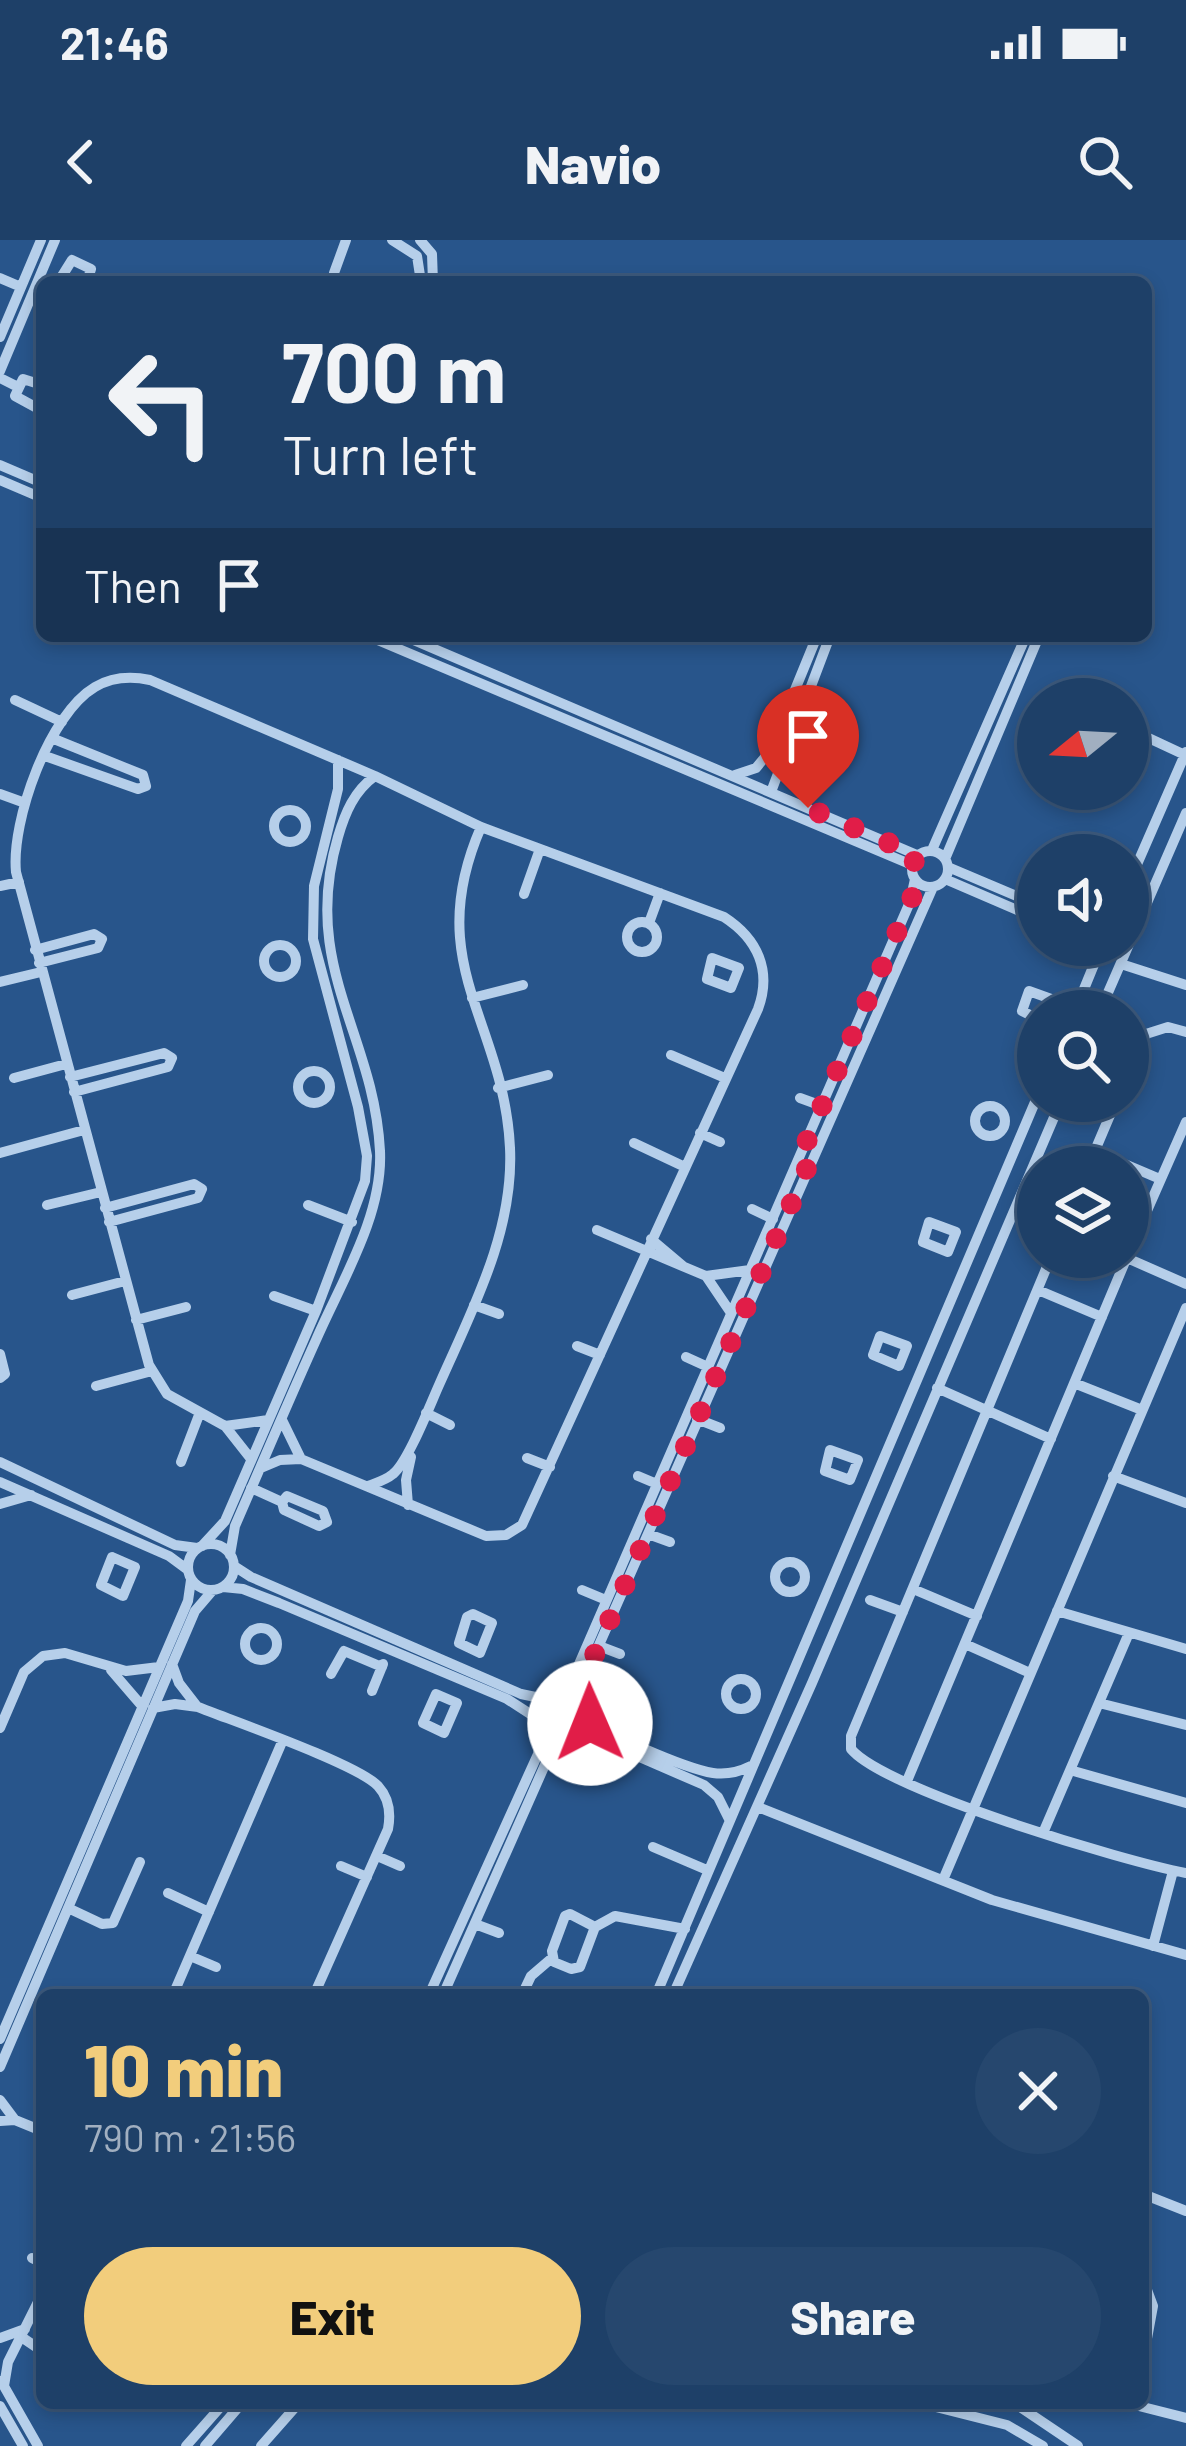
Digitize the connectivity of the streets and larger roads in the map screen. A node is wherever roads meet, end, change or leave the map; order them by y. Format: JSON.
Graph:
{"nodes":[{"id":1,"x":41,"y":240,"type":"edge"},
{"id":2,"x":55,"y":240,"type":"edge"},
{"id":3,"x":346,"y":240,"type":"edge"},
{"id":4,"x":392,"y":240,"type":"edge"},
{"id":5,"x":419,"y":240,"type":"edge"},
{"id":6,"x":46,"y":261,"type":"junction"},
{"id":7,"x":334,"y":273,"type":"dead end"},
{"id":8,"x":66,"y":275,"type":"edge"},
{"id":9,"x":40,"y":276,"type":"edge"},
{"id":10,"x":90,"y":276,"type":"edge"},
{"id":11,"x":420,"y":276,"type":"edge"},
{"id":12,"x":433,"y":276,"type":"edge"},
{"id":13,"x":0,"y":278,"type":"edge"},
{"id":14,"x":36,"y":286,"type":"edge"},
{"id":15,"x":21,"y":287,"type":"junction"},
{"id":16,"x":0,"y":337,"type":"edge"},
{"id":17,"x":0,"y":374,"type":"edge"},
{"id":18,"x":36,"y":383,"type":"edge"},
{"id":19,"x":18,"y":387,"type":"junction"},
{"id":20,"x":36,"y":408,"type":"edge"},
{"id":21,"x":0,"y":465,"type":"edge"},
{"id":22,"x":0,"y":480,"type":"edge"},
{"id":23,"x":36,"y":480,"type":"edge"},
{"id":24,"x":36,"y":495,"type":"edge"},
{"id":25,"x":383,"y":642,"type":"edge"},
{"id":26,"x":418,"y":642,"type":"edge"},
{"id":27,"x":815,"y":642,"type":"edge"},
{"id":28,"x":828,"y":642,"type":"edge"},
{"id":29,"x":1024,"y":642,"type":"edge"},
{"id":30,"x":1036,"y":642,"type":"edge"},
{"id":31,"x":15,"y":700,"type":"dead end"},
{"id":32,"x":1001,"y":710,"type":"junction"},
{"id":33,"x":62,"y":722,"type":"junction"},
{"id":34,"x":1149,"y":738,"type":"edge"},
{"id":35,"x":54,"y":739,"type":"junction"},
{"id":36,"x":1185,"y":753,"type":"edge"},
{"id":37,"x":45,"y":756,"type":"junction"},
{"id":38,"x":338,"y":760,"type":"junction"},
{"id":39,"x":735,"y":775,"type":"junction"},
{"id":40,"x":375,"y":776,"type":"junction"},
{"id":41,"x":771,"y":793,"type":"junction"},
{"id":42,"x":0,"y":794,"type":"edge"},
{"id":43,"x":26,"y":803,"type":"junction"},
{"id":44,"x":1186,"y":813,"type":"edge"},
{"id":45,"x":481,"y":827,"type":"junction"},
{"id":46,"x":304,"y":833,"type":"dead end"},
{"id":47,"x":1147,"y":834,"type":"edge"},
{"id":48,"x":323,"y":838,"type":"junction"},
{"id":49,"x":540,"y":848,"type":"junction"},
{"id":50,"x":932,"y":850,"type":"junction"},
{"id":51,"x":914,"y":860,"type":"junction"},
{"id":52,"x":946,"y":868,"type":"junction"},
{"id":53,"x":915,"y":879,"type":"junction"},
{"id":54,"x":19,"y":883,"type":"junction"},
{"id":55,"x":0,"y":886,"type":"edge"},
{"id":56,"x":933,"y":887,"type":"junction"},
{"id":57,"x":660,"y":893,"type":"junction"},
{"id":58,"x":524,"y":894,"type":"dead end"},
{"id":59,"x":1017,"y":897,"type":"edge"},
{"id":60,"x":1149,"y":899,"type":"edge"},
{"id":61,"x":1017,"y":908,"type":"edge"},
{"id":62,"x":649,"y":923,"type":"dead end"},
{"id":63,"x":35,"y":950,"type":"junction"},
{"id":64,"x":314,"y":957,"type":"junction"},
{"id":65,"x":296,"y":960,"type":"dead end"},
{"id":66,"x":1127,"y":966,"type":"edge"},
{"id":67,"x":40,"y":967,"type":"junction"},
{"id":68,"x":736,"y":980,"type":"dead end"},
{"id":69,"x":0,"y":982,"type":"edge"},
{"id":70,"x":524,"y":985,"type":"dead end"},
{"id":71,"x":1186,"y":985,"type":"edge"},
{"id":72,"x":472,"y":998,"type":"junction"},
{"id":73,"x":761,"y":998,"type":"junction"},
{"id":74,"x":775,"y":1011,"type":"dead end"},
{"id":75,"x":1149,"y":1032,"type":"edge"},
{"id":76,"x":1186,"y":1032,"type":"edge"},
{"id":77,"x":353,"y":1037,"type":"junction"},
{"id":78,"x":338,"y":1042,"type":"junction"},
{"id":79,"x":671,"y":1055,"type":"dead end"},
{"id":80,"x":138,"y":1059,"type":"junction"},
{"id":81,"x":68,"y":1070,"type":"junction"},
{"id":82,"x":142,"y":1073,"type":"junction"},
{"id":83,"x":348,"y":1076,"type":"junction"},
{"id":84,"x":548,"y":1076,"type":"dead end"},
{"id":85,"x":14,"y":1078,"type":"dead end"},
{"id":86,"x":725,"y":1078,"type":"junction"},
{"id":87,"x":328,"y":1082,"type":"dead end"},
{"id":88,"x":499,"y":1088,"type":"junction"},
{"id":89,"x":74,"y":1091,"type":"junction"},
{"id":90,"x":800,"y":1098,"type":"dead end"},
{"id":91,"x":822,"y":1106,"type":"junction"},
{"id":92,"x":1027,"y":1122,"type":"edge"},
{"id":93,"x":1052,"y":1122,"type":"edge"},
{"id":94,"x":1186,"y":1122,"type":"edge"},
{"id":95,"x":1004,"y":1126,"type":"dead end"},
{"id":96,"x":84,"y":1130,"type":"junction"},
{"id":97,"x":700,"y":1132,"type":"junction"},
{"id":98,"x":1022,"y":1133,"type":"junction"},
{"id":99,"x":720,"y":1142,"type":"dead end"},
{"id":100,"x":634,"y":1143,"type":"dead end"},
{"id":101,"x":808,"y":1152,"type":"junction"},
{"id":102,"x":0,"y":1153,"type":"edge"},
{"id":103,"x":685,"y":1167,"type":"junction"},
{"id":104,"x":1149,"y":1174,"type":"edge"},
{"id":105,"x":1160,"y":1179,"type":"junction"},
{"id":106,"x":167,"y":1191,"type":"junction"},
{"id":107,"x":101,"y":1192,"type":"junction"},
{"id":108,"x":47,"y":1205,"type":"dead end"},
{"id":109,"x":171,"y":1205,"type":"junction"},
{"id":110,"x":308,"y":1205,"type":"dead end"},
{"id":111,"x":1149,"y":1205,"type":"edge"},
{"id":112,"x":105,"y":1208,"type":"junction"},
{"id":113,"x":752,"y":1209,"type":"dead end"},
{"id":114,"x":773,"y":1219,"type":"junction"},
{"id":115,"x":110,"y":1222,"type":"junction"},
{"id":116,"x":352,"y":1222,"type":"junction"},
{"id":117,"x":597,"y":1230,"type":"dead end"},
{"id":118,"x":651,"y":1239,"type":"junction"},
{"id":119,"x":953,"y":1242,"type":"dead end"},
{"id":120,"x":972,"y":1250,"type":"junction"},
{"id":121,"x":645,"y":1253,"type":"junction"},
{"id":122,"x":683,"y":1266,"type":"junction"},
{"id":123,"x":1149,"y":1266,"type":"edge"},
{"id":124,"x":750,"y":1270,"type":"junction"},
{"id":125,"x":706,"y":1276,"type":"junction"},
{"id":126,"x":1043,"y":1278,"type":"edge"},
{"id":127,"x":1118,"y":1278,"type":"edge"},
{"id":128,"x":125,"y":1281,"type":"junction"},
{"id":129,"x":1186,"y":1284,"type":"edge"},
{"id":130,"x":1038,"y":1290,"type":"junction"},
{"id":131,"x":72,"y":1295,"type":"dead end"},
{"id":132,"x":274,"y":1296,"type":"dead end"},
{"id":133,"x":474,"y":1305,"type":"junction"},
{"id":134,"x":186,"y":1307,"type":"dead end"},
{"id":135,"x":1186,"y":1309,"type":"edge"},
{"id":136,"x":316,"y":1311,"type":"junction"},
{"id":137,"x":499,"y":1315,"type":"dead end"},
{"id":138,"x":731,"y":1315,"type":"junction"},
{"id":139,"x":1102,"y":1317,"type":"junction"},
{"id":140,"x":136,"y":1320,"type":"junction"},
{"id":141,"x":577,"y":1346,"type":"dead end"},
{"id":142,"x":0,"y":1354,"type":"edge"},
{"id":143,"x":600,"y":1355,"type":"junction"},
{"id":144,"x":904,"y":1356,"type":"dead end"},
{"id":145,"x":686,"y":1357,"type":"dead end"},
{"id":146,"x":924,"y":1364,"type":"junction"},
{"id":147,"x":708,"y":1366,"type":"junction"},
{"id":148,"x":152,"y":1371,"type":"junction"},
{"id":149,"x":0,"y":1378,"type":"edge"},
{"id":150,"x":1074,"y":1384,"type":"junction"},
{"id":151,"x":96,"y":1386,"type":"dead end"},
{"id":152,"x":937,"y":1388,"type":"junction"},
{"id":153,"x":987,"y":1411,"type":"junction"},
{"id":154,"x":1142,"y":1411,"type":"junction"},
{"id":155,"x":426,"y":1413,"type":"junction"},
{"id":156,"x":199,"y":1415,"type":"junction"},
{"id":157,"x":275,"y":1419,"type":"junction"},
{"id":158,"x":697,"y":1419,"type":"junction"},
{"id":159,"x":225,"y":1426,"type":"junction"},
{"id":160,"x":450,"y":1426,"type":"dead end"},
{"id":161,"x":721,"y":1429,"type":"dead end"},
{"id":162,"x":1051,"y":1439,"type":"junction"},
{"id":163,"x":412,"y":1443,"type":"junction"},
{"id":164,"x":677,"y":1452,"type":"junction"},
{"id":165,"x":527,"y":1458,"type":"dead end"},
{"id":166,"x":301,"y":1460,"type":"junction"},
{"id":167,"x":0,"y":1462,"type":"edge"},
{"id":168,"x":181,"y":1462,"type":"dead end"},
{"id":169,"x":256,"y":1464,"type":"junction"},
{"id":170,"x":550,"y":1467,"type":"junction"},
{"id":171,"x":855,"y":1471,"type":"dead end"},
{"id":172,"x":638,"y":1476,"type":"dead end"},
{"id":173,"x":1113,"y":1476,"type":"junction"},
{"id":174,"x":875,"y":1479,"type":"junction"},
{"id":175,"x":0,"y":1482,"type":"edge"},
{"id":176,"x":657,"y":1484,"type":"junction"},
{"id":177,"x":367,"y":1487,"type":"junction"},
{"id":178,"x":251,"y":1488,"type":"junction"},
{"id":179,"x":35,"y":1495,"type":"junction"},
{"id":180,"x":282,"y":1502,"type":"dead end"},
{"id":181,"x":1186,"y":1503,"type":"edge"},
{"id":182,"x":0,"y":1504,"type":"edge"},
{"id":183,"x":409,"y":1505,"type":"junction"},
{"id":184,"x":230,"y":1524,"type":"junction"},
{"id":185,"x":648,"y":1534,"type":"junction"},
{"id":186,"x":134,"y":1540,"type":"junction"},
{"id":187,"x":670,"y":1543,"type":"dead end"},
{"id":188,"x":200,"y":1547,"type":"junction"},
{"id":189,"x":232,"y":1560,"type":"junction"},
{"id":190,"x":125,"y":1562,"type":"dead end"},
{"id":191,"x":190,"y":1575,"type":"junction"},
{"id":192,"x":296,"y":1580,"type":"dead end"},
{"id":193,"x":804,"y":1584,"type":"dead end"},
{"id":194,"x":218,"y":1588,"type":"junction"},
{"id":195,"x":913,"y":1589,"type":"junction"},
{"id":196,"x":582,"y":1590,"type":"dead end"},
{"id":197,"x":290,"y":1594,"type":"junction"},
{"id":198,"x":826,"y":1594,"type":"junction"},
{"id":199,"x":606,"y":1600,"type":"junction"},
{"id":200,"x":870,"y":1600,"type":"dead end"},
{"id":201,"x":279,"y":1603,"type":"junction"},
{"id":202,"x":1057,"y":1611,"type":"junction"},
{"id":203,"x":189,"y":1612,"type":"junction"},
{"id":204,"x":903,"y":1612,"type":"junction"},
{"id":205,"x":976,"y":1616,"type":"junction"},
{"id":206,"x":268,"y":1630,"type":"dead end"},
{"id":207,"x":1129,"y":1633,"type":"junction"},
{"id":208,"x":965,"y":1644,"type":"junction"},
{"id":209,"x":599,"y":1646,"type":"junction"},
{"id":210,"x":468,"y":1649,"type":"dead end"},
{"id":211,"x":1186,"y":1649,"type":"edge"},
{"id":212,"x":388,"y":1650,"type":"junction"},
{"id":213,"x":620,"y":1654,"type":"dead end"},
{"id":214,"x":165,"y":1665,"type":"junction"},
{"id":215,"x":382,"y":1667,"type":"junction"},
{"id":216,"x":109,"y":1668,"type":"junction"},
{"id":217,"x":456,"y":1672,"type":"junction"},
{"id":218,"x":332,"y":1673,"type":"dead end"},
{"id":219,"x":1030,"y":1673,"type":"junction"},
{"id":220,"x":579,"y":1677,"type":"junction"},
{"id":221,"x":372,"y":1691,"type":"dead end"},
{"id":222,"x":446,"y":1697,"type":"dead end"},
{"id":223,"x":552,"y":1699,"type":"junction"},
{"id":224,"x":754,"y":1700,"type":"dead end"},
{"id":225,"x":1099,"y":1703,"type":"junction"},
{"id":226,"x":147,"y":1707,"type":"junction"},
{"id":227,"x":198,"y":1707,"type":"junction"},
{"id":228,"x":777,"y":1709,"type":"junction"},
{"id":229,"x":579,"y":1710,"type":"junction"},
{"id":230,"x":541,"y":1723,"type":"junction"},
{"id":231,"x":1186,"y":1725,"type":"edge"},
{"id":232,"x":0,"y":1729,"type":"edge"},
{"id":233,"x":569,"y":1736,"type":"junction"},
{"id":234,"x":282,"y":1742,"type":"junction"},
{"id":235,"x":752,"y":1766,"type":"junction"},
{"id":236,"x":1070,"y":1770,"type":"junction"},
{"id":237,"x":907,"y":1781,"type":"junction"},
{"id":238,"x":1186,"y":1803,"type":"edge"},
{"id":239,"x":758,"y":1807,"type":"junction"},
{"id":240,"x":971,"y":1808,"type":"junction"},
{"id":241,"x":729,"y":1820,"type":"junction"},
{"id":242,"x":1043,"y":1834,"type":"junction"},
{"id":243,"x":482,"y":1838,"type":"dead end"},
{"id":244,"x":497,"y":1845,"type":"junction"},
{"id":245,"x":653,"y":1847,"type":"dead end"},
{"id":246,"x":376,"y":1856,"type":"junction"},
{"id":247,"x":140,"y":1862,"type":"dead end"},
{"id":248,"x":341,"y":1866,"type":"dead end"},
{"id":249,"x":400,"y":1866,"type":"dead end"},
{"id":250,"x":707,"y":1870,"type":"junction"},
{"id":251,"x":1180,"y":1872,"type":"edge"},
{"id":252,"x":367,"y":1877,"type":"junction"},
{"id":253,"x":943,"y":1880,"type":"junction"},
{"id":254,"x":168,"y":1893,"type":"dead end"},
{"id":255,"x":68,"y":1908,"type":"junction"},
{"id":256,"x":209,"y":1912,"type":"junction"},
{"id":257,"x":475,"y":1924,"type":"junction"},
{"id":258,"x":595,"y":1927,"type":"junction"},
{"id":259,"x":685,"y":1928,"type":"junction"},
{"id":260,"x":499,"y":1933,"type":"dead end"},
{"id":261,"x":1153,"y":1946,"type":"junction"},
{"id":262,"x":1186,"y":1955,"type":"edge"},
{"id":263,"x":190,"y":1956,"type":"junction"},
{"id":264,"x":552,"y":1958,"type":"junction"},
{"id":265,"x":426,"y":1963,"type":"dead end"},
{"id":266,"x":216,"y":1967,"type":"dead end"},
{"id":267,"x":441,"y":1969,"type":"junction"},
{"id":268,"x":176,"y":1989,"type":"edge"},
{"id":269,"x":317,"y":1989,"type":"edge"},
{"id":270,"x":433,"y":1989,"type":"edge"},
{"id":271,"x":446,"y":1989,"type":"edge"},
{"id":272,"x":525,"y":1989,"type":"edge"},
{"id":273,"x":659,"y":1989,"type":"edge"},
{"id":274,"x":676,"y":1989,"type":"edge"},
{"id":275,"x":0,"y":2039,"type":"edge"},
{"id":276,"x":3,"y":2051,"type":"edge"},
{"id":277,"x":0,"y":2067,"type":"edge"},
{"id":278,"x":0,"y":2099,"type":"edge"},
{"id":279,"x":15,"y":2120,"type":"junction"},
{"id":280,"x":0,"y":2121,"type":"edge"},
{"id":281,"x":36,"y":2129,"type":"edge"},
{"id":282,"x":1149,"y":2196,"type":"edge"},
{"id":283,"x":1186,"y":2210,"type":"edge"},
{"id":284,"x":36,"y":2306,"type":"edge"},
{"id":285,"x":23,"y":2333,"type":"junction"},
{"id":286,"x":0,"y":2338,"type":"edge"},
{"id":287,"x":36,"y":2345,"type":"edge"},
{"id":288,"x":2,"y":2382,"type":"edge"},
{"id":289,"x":1149,"y":2407,"type":"edge"},
{"id":290,"x":1,"y":2409,"type":"edge"},
{"id":291,"x":219,"y":2409,"type":"edge"},
{"id":292,"x":237,"y":2409,"type":"edge"},
{"id":293,"x":294,"y":2409,"type":"edge"},
{"id":294,"x":944,"y":2409,"type":"edge"},
{"id":295,"x":1023,"y":2409,"type":"edge"},
{"id":296,"x":1186,"y":2417,"type":"edge"},
{"id":297,"x":23,"y":2446,"type":"edge"},
{"id":298,"x":38,"y":2446,"type":"edge"},
{"id":299,"x":186,"y":2446,"type":"edge"},
{"id":300,"x":205,"y":2446,"type":"edge"},
{"id":301,"x":261,"y":2446,"type":"edge"},
{"id":302,"x":1043,"y":2446,"type":"edge"},
{"id":303,"x":1078,"y":2446,"type":"edge"}],
"edges":[{"from":1,"to":15,"type":"street"},
{"from":2,"to":6,"type":"street"},
{"from":3,"to":7,"type":"street"},
{"from":4,"to":11,"type":"street"},
{"from":5,"to":12,"type":"street"},
{"from":6,"to":8,"type":"street"},
{"from":6,"to":9,"type":"street"},
{"from":8,"to":10,"type":"street"},
{"from":13,"to":15,"type":"street"},
{"from":14,"to":17,"type":"street"},
{"from":15,"to":16,"type":"street"},
{"from":17,"to":19,"type":"street"},
{"from":18,"to":19,"type":"street"},
{"from":19,"to":20,"type":"street"},
{"from":21,"to":23,"type":"street"},
{"from":22,"to":24,"type":"street"},
{"from":25,"to":51,"type":"street"},
{"from":26,"to":39,"type":"street"},
{"from":27,"to":39,"type":"street"},
{"from":28,"to":41,"type":"street"},
{"from":29,"to":32,"type":"street"},
{"from":30,"to":32,"type":"street"},
{"from":31,"to":33,"type":"street"},
{"from":32,"to":50,"type":"street"},
{"from":32,"to":52,"type":"street"},
{"from":33,"to":35,"type":"street"},
{"from":33,"to":38,"type":"street"},
{"from":34,"to":36,"type":"street"},
{"from":35,"to":37,"type":"street"},
{"from":35,"to":37,"type":"street"},
{"from":36,"to":47,"type":"street"},
{"from":37,"to":43,"type":"street"},
{"from":38,"to":40,"type":"street"},
{"from":38,"to":48,"type":"street"},
{"from":39,"to":41,"type":"street"},
{"from":40,"to":45,"type":"street"},
{"from":40,"to":77,"type":"street"},
{"from":41,"to":51,"type":"street"},
{"from":42,"to":43,"type":"street"},
{"from":43,"to":54,"type":"street"},
{"from":44,"to":60,"type":"street"},
{"from":45,"to":49,"type":"street"},
{"from":45,"to":72,"type":"street"},
{"from":46,"to":48,"type":"street"},
{"from":48,"to":64,"type":"street"},
{"from":49,"to":57,"type":"street"},
{"from":49,"to":58,"type":"street"},
{"from":50,"to":51,"type":"street"},
{"from":50,"to":52,"type":"street"},
{"from":51,"to":53,"type":"street"},
{"from":52,"to":56,"type":"street"},
{"from":52,"to":59,"type":"street"},
{"from":52,"to":61,"type":"street"},
{"from":53,"to":56,"type":"street"},
{"from":53,"to":91,"type":"street"},
{"from":54,"to":55,"type":"street"},
{"from":54,"to":63,"type":"street"},
{"from":56,"to":101,"type":"street"},
{"from":57,"to":62,"type":"street"},
{"from":57,"to":73,"type":"street"},
{"from":63,"to":67,"type":"street"},
{"from":63,"to":67,"type":"street"},
{"from":64,"to":65,"type":"street"},
{"from":64,"to":78,"type":"street"},
{"from":66,"to":71,"type":"street"},
{"from":67,"to":69,"type":"street"},
{"from":67,"to":81,"type":"street"},
{"from":68,"to":73,"type":"street"},
{"from":70,"to":72,"type":"street"},
{"from":72,"to":88,"type":"street"},
{"from":73,"to":74,"type":"street"},
{"from":73,"to":86,"type":"street"},
{"from":75,"to":76,"type":"street"},
{"from":77,"to":78,"type":"street"},
{"from":77,"to":157,"type":"street"},
{"from":78,"to":83,"type":"street"},
{"from":79,"to":86,"type":"street"},
{"from":80,"to":81,"type":"street"},
{"from":80,"to":82,"type":"street"},
{"from":80,"to":82,"type":"street"},
{"from":81,"to":85,"type":"street"},
{"from":81,"to":89,"type":"street"},
{"from":82,"to":89,"type":"street"},
{"from":83,"to":87,"type":"street"},
{"from":83,"to":116,"type":"street"},
{"from":84,"to":88,"type":"street"},
{"from":86,"to":97,"type":"street"},
{"from":88,"to":133,"type":"street"},
{"from":89,"to":96,"type":"street"},
{"from":90,"to":91,"type":"street"},
{"from":91,"to":101,"type":"street"},
{"from":92,"to":98,"type":"street"},
{"from":93,"to":152,"type":"street"},
{"from":94,"to":105,"type":"street"},
{"from":95,"to":98,"type":"street"},
{"from":96,"to":102,"type":"street"},
{"from":96,"to":107,"type":"street"},
{"from":97,"to":99,"type":"street"},
{"from":97,"to":103,"type":"street"},
{"from":98,"to":120,"type":"street"},
{"from":100,"to":103,"type":"street"},
{"from":101,"to":114,"type":"street"},
{"from":101,"to":158,"type":"street"},
{"from":103,"to":118,"type":"street"},
{"from":104,"to":105,"type":"street"},
{"from":105,"to":111,"type":"street"},
{"from":106,"to":109,"type":"street"},
{"from":106,"to":109,"type":"street"},
{"from":106,"to":112,"type":"street"},
{"from":107,"to":108,"type":"street"},
{"from":107,"to":112,"type":"street"},
{"from":109,"to":115,"type":"street"},
{"from":110,"to":116,"type":"street"},
{"from":112,"to":115,"type":"street"},
{"from":113,"to":114,"type":"street"},
{"from":114,"to":124,"type":"street"},
{"from":115,"to":128,"type":"street"},
{"from":116,"to":136,"type":"street"},
{"from":117,"to":121,"type":"street"},
{"from":118,"to":121,"type":"street"},
{"from":118,"to":122,"type":"street"},
{"from":119,"to":120,"type":"street"},
{"from":120,"to":146,"type":"street"},
{"from":121,"to":122,"type":"street"},
{"from":121,"to":143,"type":"street"},
{"from":122,"to":125,"type":"street"},
{"from":123,"to":129,"type":"street"},
{"from":124,"to":125,"type":"street"},
{"from":124,"to":138,"type":"street"},
{"from":125,"to":138,"type":"street"},
{"from":126,"to":130,"type":"street"},
{"from":127,"to":139,"type":"street"},
{"from":128,"to":131,"type":"street"},
{"from":128,"to":140,"type":"street"},
{"from":130,"to":139,"type":"street"},
{"from":130,"to":153,"type":"street"},
{"from":132,"to":136,"type":"street"},
{"from":133,"to":137,"type":"street"},
{"from":133,"to":155,"type":"street"},
{"from":134,"to":140,"type":"street"},
{"from":135,"to":154,"type":"street"},
{"from":136,"to":157,"type":"street"},
{"from":138,"to":147,"type":"street"},
{"from":139,"to":150,"type":"street"},
{"from":140,"to":148,"type":"street"},
{"from":141,"to":143,"type":"street"},
{"from":142,"to":149,"type":"street"},
{"from":143,"to":170,"type":"street"},
{"from":144,"to":146,"type":"street"},
{"from":145,"to":147,"type":"street"},
{"from":146,"to":174,"type":"street"},
{"from":147,"to":164,"type":"street"},
{"from":148,"to":151,"type":"street"},
{"from":148,"to":156,"type":"street"},
{"from":150,"to":154,"type":"street"},
{"from":150,"to":162,"type":"street"},
{"from":152,"to":153,"type":"street"},
{"from":152,"to":239,"type":"street"},
{"from":153,"to":162,"type":"street"},
{"from":153,"to":195,"type":"street"},
{"from":154,"to":173,"type":"street"},
{"from":155,"to":160,"type":"street"},
{"from":155,"to":163,"type":"street"},
{"from":156,"to":159,"type":"street"},
{"from":156,"to":168,"type":"street"},
{"from":157,"to":159,"type":"street"},
{"from":157,"to":166,"type":"street"},
{"from":157,"to":169,"type":"street"},
{"from":158,"to":161,"type":"street"},
{"from":158,"to":164,"type":"street"},
{"from":159,"to":169,"type":"street"},
{"from":162,"to":205,"type":"street"},
{"from":163,"to":177,"type":"street"},
{"from":163,"to":183,"type":"street"},
{"from":164,"to":176,"type":"street"},
{"from":164,"to":185,"type":"street"},
{"from":165,"to":170,"type":"street"},
{"from":166,"to":169,"type":"street"},
{"from":166,"to":177,"type":"street"},
{"from":167,"to":188,"type":"street"},
{"from":169,"to":178,"type":"street"},
{"from":169,"to":184,"type":"street"},
{"from":170,"to":183,"type":"street"},
{"from":171,"to":174,"type":"street"},
{"from":172,"to":176,"type":"street"},
{"from":173,"to":181,"type":"street"},
{"from":173,"to":202,"type":"street"},
{"from":174,"to":198,"type":"street"},
{"from":175,"to":179,"type":"street"},
{"from":176,"to":199,"type":"street"},
{"from":177,"to":183,"type":"street"},
{"from":178,"to":180,"type":"street"},
{"from":178,"to":184,"type":"street"},
{"from":179,"to":182,"type":"street"},
{"from":179,"to":186,"type":"street"},
{"from":184,"to":188,"type":"street"},
{"from":184,"to":189,"type":"street"},
{"from":185,"to":187,"type":"street"},
{"from":185,"to":209,"type":"street"},
{"from":186,"to":190,"type":"street"},
{"from":186,"to":191,"type":"street"},
{"from":188,"to":189,"type":"street"},
{"from":188,"to":191,"type":"street"},
{"from":189,"to":194,"type":"street"},
{"from":189,"to":197,"type":"street"},
{"from":191,"to":194,"type":"street"},
{"from":191,"to":203,"type":"street"},
{"from":192,"to":197,"type":"street"},
{"from":193,"to":198,"type":"street"},
{"from":194,"to":201,"type":"street"},
{"from":194,"to":203,"type":"street"},
{"from":195,"to":204,"type":"street"},
{"from":195,"to":205,"type":"street"},
{"from":196,"to":199,"type":"street"},
{"from":197,"to":217,"type":"street"},
{"from":198,"to":228,"type":"street"},
{"from":199,"to":220,"type":"street"},
{"from":200,"to":204,"type":"street"},
{"from":201,"to":206,"type":"street"},
{"from":201,"to":212,"type":"street"},
{"from":202,"to":207,"type":"street"},
{"from":202,"to":219,"type":"street"},
{"from":203,"to":214,"type":"street"},
{"from":204,"to":237,"type":"street"},
{"from":205,"to":208,"type":"street"},
{"from":207,"to":211,"type":"street"},
{"from":207,"to":225,"type":"street"},
{"from":208,"to":219,"type":"street"},
{"from":208,"to":237,"type":"street"},
{"from":209,"to":213,"type":"street"},
{"from":209,"to":220,"type":"street"},
{"from":210,"to":217,"type":"street"},
{"from":212,"to":215,"type":"street"},
{"from":212,"to":217,"type":"street"},
{"from":214,"to":216,"type":"street"},
{"from":214,"to":226,"type":"street"},
{"from":214,"to":227,"type":"street"},
{"from":215,"to":218,"type":"street"},
{"from":215,"to":221,"type":"street"},
{"from":216,"to":226,"type":"street"},
{"from":216,"to":232,"type":"street"},
{"from":217,"to":222,"type":"street"},
{"from":217,"to":223,"type":"street"},
{"from":217,"to":230,"type":"street"},
{"from":219,"to":240,"type":"street"},
{"from":220,"to":223,"type":"street"},
{"from":220,"to":229,"type":"street"},
{"from":223,"to":229,"type":"street"},
{"from":223,"to":230,"type":"street"},
{"from":224,"to":228,"type":"street"},
{"from":225,"to":231,"type":"street"},
{"from":225,"to":236,"type":"street"},
{"from":226,"to":227,"type":"street"},
{"from":226,"to":255,"type":"street"},
{"from":226,"to":275,"type":"street"},
{"from":227,"to":234,"type":"street"},
{"from":228,"to":235,"type":"street"},
{"from":229,"to":233,"type":"street"},
{"from":229,"to":235,"type":"street"},
{"from":230,"to":233,"type":"street"},
{"from":230,"to":244,"type":"street"},
{"from":233,"to":241,"type":"street"},
{"from":233,"to":257,"type":"street"},
{"from":234,"to":246,"type":"street"},
{"from":234,"to":256,"type":"street"},
{"from":235,"to":241,"type":"street"},
{"from":236,"to":238,"type":"street"},
{"from":236,"to":242,"type":"street"},
{"from":237,"to":240,"type":"street"},
{"from":239,"to":253,"type":"street"},
{"from":239,"to":274,"type":"street"},
{"from":240,"to":242,"type":"street"},
{"from":240,"to":253,"type":"street"},
{"from":241,"to":250,"type":"street"},
{"from":242,"to":251,"type":"street"},
{"from":243,"to":244,"type":"street"},
{"from":244,"to":267,"type":"street"},
{"from":245,"to":250,"type":"street"},
{"from":246,"to":249,"type":"street"},
{"from":246,"to":252,"type":"street"},
{"from":247,"to":255,"type":"street"},
{"from":248,"to":252,"type":"street"},
{"from":250,"to":259,"type":"street"},
{"from":251,"to":261,"type":"street"},
{"from":252,"to":269,"type":"street"},
{"from":253,"to":261,"type":"street"},
{"from":254,"to":256,"type":"street"},
{"from":255,"to":276,"type":"street"},
{"from":256,"to":263,"type":"street"},
{"from":257,"to":260,"type":"street"},
{"from":257,"to":271,"type":"street"},
{"from":258,"to":259,"type":"street"},
{"from":258,"to":264,"type":"street"},
{"from":258,"to":264,"type":"street"},
{"from":259,"to":273,"type":"street"},
{"from":261,"to":262,"type":"street"},
{"from":263,"to":266,"type":"street"},
{"from":263,"to":268,"type":"street"},
{"from":264,"to":272,"type":"street"},
{"from":265,"to":267,"type":"street"},
{"from":267,"to":270,"type":"street"},
{"from":276,"to":277,"type":"street"},
{"from":278,"to":279,"type":"street"},
{"from":279,"to":280,"type":"street"},
{"from":279,"to":281,"type":"street"},
{"from":282,"to":283,"type":"street"},
{"from":284,"to":285,"type":"street"},
{"from":285,"to":286,"type":"street"},
{"from":285,"to":287,"type":"street"},
{"from":285,"to":288,"type":"street"},
{"from":288,"to":298,"type":"street"},
{"from":289,"to":296,"type":"street"},
{"from":290,"to":297,"type":"street"},
{"from":291,"to":299,"type":"street"},
{"from":292,"to":300,"type":"street"},
{"from":293,"to":301,"type":"street"},
{"from":294,"to":302,"type":"street"},
{"from":295,"to":303,"type":"street"}]}
